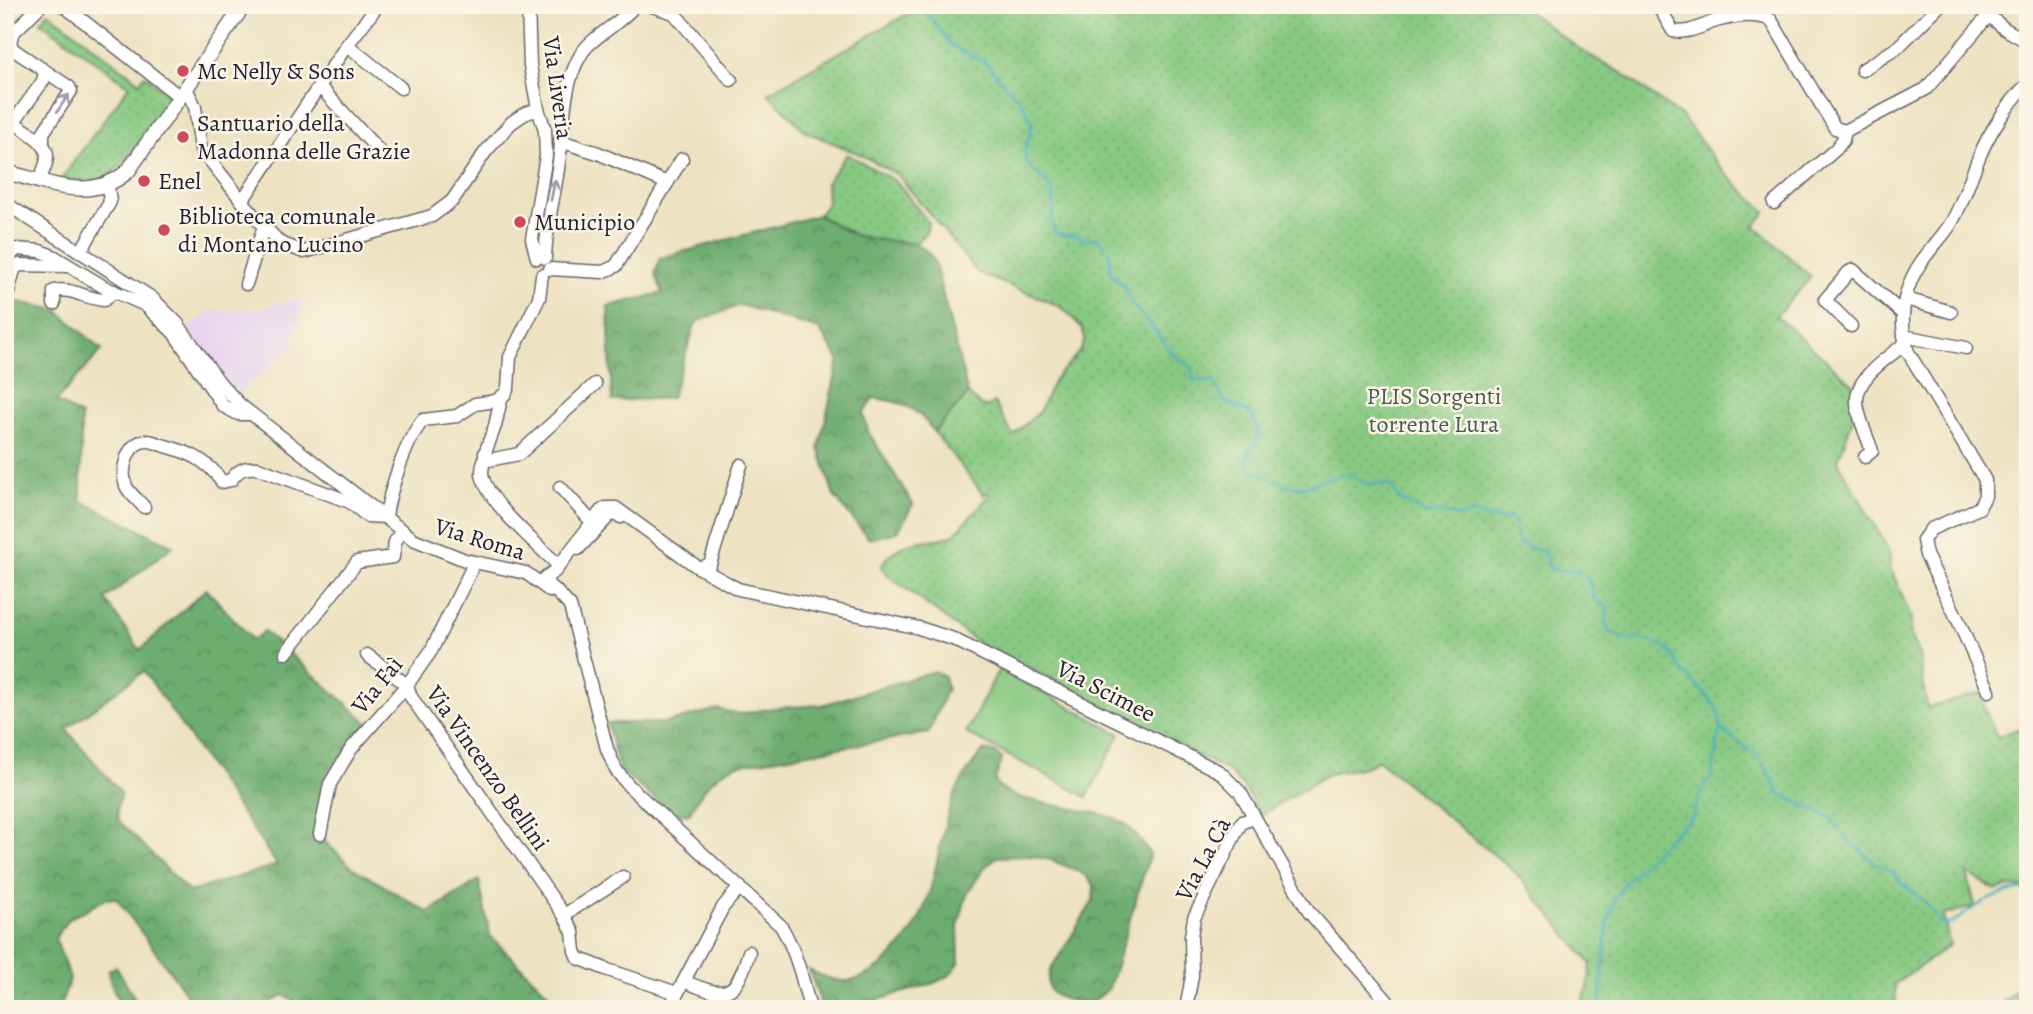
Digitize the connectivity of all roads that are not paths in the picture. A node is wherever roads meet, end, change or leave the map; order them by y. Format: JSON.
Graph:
{"nodes":[{"id":1,"x":41,"y":5,"type":"edge"},
{"id":2,"x":63,"y":5,"type":"edge"},
{"id":3,"x":377,"y":5,"type":"edge"},
{"id":4,"x":528,"y":5,"type":"edge"},
{"id":5,"x":635,"y":5,"type":"edge"},
{"id":6,"x":649,"y":5,"type":"edge"},
{"id":7,"x":1658,"y":5,"type":"edge"},
{"id":8,"x":1940,"y":5,"type":"edge"},
{"id":9,"x":1976,"y":5,"type":"edge"},
{"id":10,"x":239,"y":7,"type":"edge"},
{"id":11,"x":1988,"y":16,"type":"junction"},
{"id":12,"x":2006,"y":29,"type":"junction"},
{"id":13,"x":2028,"y":35,"type":"edge"},
{"id":14,"x":2028,"y":42,"type":"edge"},
{"id":15,"x":347,"y":45,"type":"junction"},
{"id":16,"x":1863,"y":70,"type":"dead end"},
{"id":17,"x":45,"y":71,"type":"junction"},
{"id":18,"x":731,"y":80,"type":"dead end"},
{"id":19,"x":2028,"y":84,"type":"edge"},
{"id":20,"x":319,"y":86,"type":"junction"},
{"id":21,"x":401,"y":88,"type":"dead end"},
{"id":22,"x":183,"y":92,"type":"junction"},
{"id":23,"x":2022,"y":92,"type":"edge"},
{"id":24,"x":538,"y":109,"type":"junction"},
{"id":25,"x":1845,"y":131,"type":"junction"},
{"id":26,"x":560,"y":141,"type":"junction"},
{"id":27,"x":43,"y":145,"type":"junction"},
{"id":28,"x":379,"y":151,"type":"dead end"},
{"id":29,"x":682,"y":159,"type":"dead end"},
{"id":30,"x":5,"y":172,"type":"edge"},
{"id":31,"x":40,"y":180,"type":"junction"},
{"id":32,"x":667,"y":183,"type":"junction"},
{"id":33,"x":108,"y":186,"type":"junction"},
{"id":34,"x":242,"y":201,"type":"junction"},
{"id":35,"x":1774,"y":203,"type":"dead end"},
{"id":36,"x":6,"y":208,"type":"edge"},
{"id":37,"x":264,"y":226,"type":"junction"},
{"id":38,"x":85,"y":244,"type":"dead end"},
{"id":39,"x":5,"y":263,"type":"edge"},
{"id":40,"x":544,"y":265,"type":"junction"},
{"id":41,"x":68,"y":266,"type":"junction"},
{"id":42,"x":246,"y":284,"type":"dead end"},
{"id":43,"x":114,"y":291,"type":"junction"},
{"id":44,"x":7,"y":296,"type":"dead end"},
{"id":45,"x":1906,"y":299,"type":"junction"},
{"id":46,"x":54,"y":304,"type":"dead end"},
{"id":47,"x":1951,"y":312,"type":"dead end"},
{"id":48,"x":1903,"y":314,"type":"junction"},
{"id":49,"x":1851,"y":326,"type":"dead end"},
{"id":50,"x":1905,"y":340,"type":"junction"},
{"id":51,"x":1966,"y":348,"type":"dead end"},
{"id":52,"x":595,"y":384,"type":"dead end"},
{"id":53,"x":501,"y":399,"type":"junction"},
{"id":54,"x":251,"y":414,"type":"junction"},
{"id":55,"x":485,"y":457,"type":"junction"},
{"id":56,"x":1865,"y":457,"type":"dead end"},
{"id":57,"x":741,"y":465,"type":"dead end"},
{"id":58,"x":560,"y":488,"type":"dead end"},
{"id":59,"x":144,"y":506,"type":"dead end"},
{"id":60,"x":609,"y":512,"type":"junction"},
{"id":61,"x":386,"y":517,"type":"junction"},
{"id":62,"x":591,"y":520,"type":"junction"},
{"id":63,"x":402,"y":530,"type":"junction"},
{"id":64,"x":473,"y":562,"type":"junction"},
{"id":65,"x":558,"y":565,"type":"junction"},
{"id":66,"x":701,"y":568,"type":"junction"},
{"id":67,"x":550,"y":592,"type":"junction"},
{"id":68,"x":286,"y":653,"type":"dead end"},
{"id":69,"x":366,"y":654,"type":"dead end"},
{"id":70,"x":407,"y":685,"type":"junction"},
{"id":71,"x":1989,"y":691,"type":"dead end"},
{"id":72,"x":1255,"y":818,"type":"junction"},
{"id":73,"x":320,"y":834,"type":"dead end"},
{"id":74,"x":623,"y":877,"type":"dead end"},
{"id":75,"x":740,"y":887,"type":"junction"},
{"id":76,"x":566,"y":919,"type":"junction"},
{"id":77,"x":749,"y":952,"type":"dead end"},
{"id":78,"x":684,"y":981,"type":"junction"},
{"id":79,"x":677,"y":993,"type":"junction"},
{"id":80,"x":1388,"y":1002,"type":"dead end"},
{"id":81,"x":669,"y":1009,"type":"edge"},
{"id":82,"x":810,"y":1009,"type":"edge"},
{"id":83,"x":1186,"y":1009,"type":"edge"}],
"edges":[{"from":1,"to":17,"type":"street"},
{"from":2,"to":22,"type":"street"},
{"from":3,"to":15,"type":"street"},
{"from":4,"to":24,"type":"street","name":"Via Liveria"},
{"from":5,"to":26,"type":"street"},
{"from":6,"to":18,"type":"street"},
{"from":7,"to":25,"type":"street"},
{"from":8,"to":16,"type":"street"},
{"from":9,"to":11,"type":"street"},
{"from":10,"to":22,"type":"main road"},
{"from":11,"to":12,"type":"street"},
{"from":11,"to":25,"type":"street"},
{"from":12,"to":13,"type":"street"},
{"from":12,"to":14,"type":"street"},
{"from":15,"to":20,"type":"street"},
{"from":15,"to":21,"type":"street"},
{"from":27,"to":17,"type":"street","one_way":true},
{"from":17,"to":27,"type":"street"},
{"from":19,"to":23,"type":"street"},
{"from":20,"to":28,"type":"street"},
{"from":20,"to":34,"type":"street"},
{"from":22,"to":33,"type":"main road"},
{"from":22,"to":34,"type":"street"},
{"from":23,"to":45,"type":"street"},
{"from":24,"to":37,"type":"street"},
{"from":24,"to":40,"type":"street","name":"Via Liveria"},
{"from":25,"to":35,"type":"street"},
{"from":26,"to":32,"type":"street"},
{"from":40,"to":26,"type":"street","one_way":true},
{"from":27,"to":31,"type":"street"},
{"from":29,"to":32,"type":"street"},
{"from":30,"to":31,"type":"main road"},
{"from":31,"to":33,"type":"main road"},
{"from":32,"to":40,"type":"street"},
{"from":33,"to":38,"type":"street"},
{"from":34,"to":37,"type":"street"},
{"from":36,"to":54,"type":"street","name":"Via Roma"},
{"from":37,"to":42,"type":"street"},
{"from":39,"to":41,"type":"street"},
{"from":40,"to":53,"type":"street","name":"Via Liveria"},
{"from":41,"to":43,"type":"street"},
{"from":41,"to":44,"type":"street"},
{"from":43,"to":46,"type":"street"},
{"from":43,"to":54,"type":"street"},
{"from":45,"to":47,"type":"street"},
{"from":45,"to":48,"type":"street"},
{"from":48,"to":49,"type":"street"},
{"from":48,"to":50,"type":"street"},
{"from":50,"to":51,"type":"street"},
{"from":50,"to":56,"type":"street"},
{"from":50,"to":71,"type":"street"},
{"from":52,"to":55,"type":"street"},
{"from":53,"to":55,"type":"street","name":"Via Liveria"},
{"from":53,"to":61,"type":"street"},
{"from":54,"to":61,"type":"street","name":"Via Roma"},
{"from":55,"to":65,"type":"street"},
{"from":57,"to":66,"type":"street"},
{"from":58,"to":62,"type":"street"},
{"from":59,"to":61,"type":"street"},
{"from":60,"to":62,"type":"street"},
{"from":60,"to":66,"type":"street","name":"Via Scimee"},
{"from":60,"to":67,"type":"street"},
{"from":61,"to":63,"type":"street","name":"Via Roma"},
{"from":62,"to":65,"type":"street"},
{"from":63,"to":64,"type":"street","name":"Via Roma"},
{"from":63,"to":68,"type":"street"},
{"from":64,"to":67,"type":"street","name":"Via Roma"},
{"from":64,"to":70,"type":"street","name":"Via Faì"},
{"from":65,"to":67,"type":"street"},
{"from":66,"to":72,"type":"street","name":"Via Scimee"},
{"from":67,"to":75,"type":"street","name":"Via Roma"},
{"from":69,"to":70,"type":"street","name":"Via Vincenzo Bellini"},
{"from":70,"to":73,"type":"street","name":"Via Faì"},
{"from":70,"to":76,"type":"street","name":"Via Vincenzo Bellini"},
{"from":72,"to":80,"type":"street","name":"Via Scimee"},
{"from":72,"to":83,"type":"street","name":"Via La Cà"},
{"from":74,"to":76,"type":"street"},
{"from":75,"to":78,"type":"street"},
{"from":75,"to":82,"type":"street","name":"Via Roma"},
{"from":76,"to":79,"type":"street","name":"Via Vincenzo Bellini"},
{"from":77,"to":78,"type":"street"},
{"from":78,"to":79,"type":"street"},
{"from":79,"to":81,"type":"street"}]}
